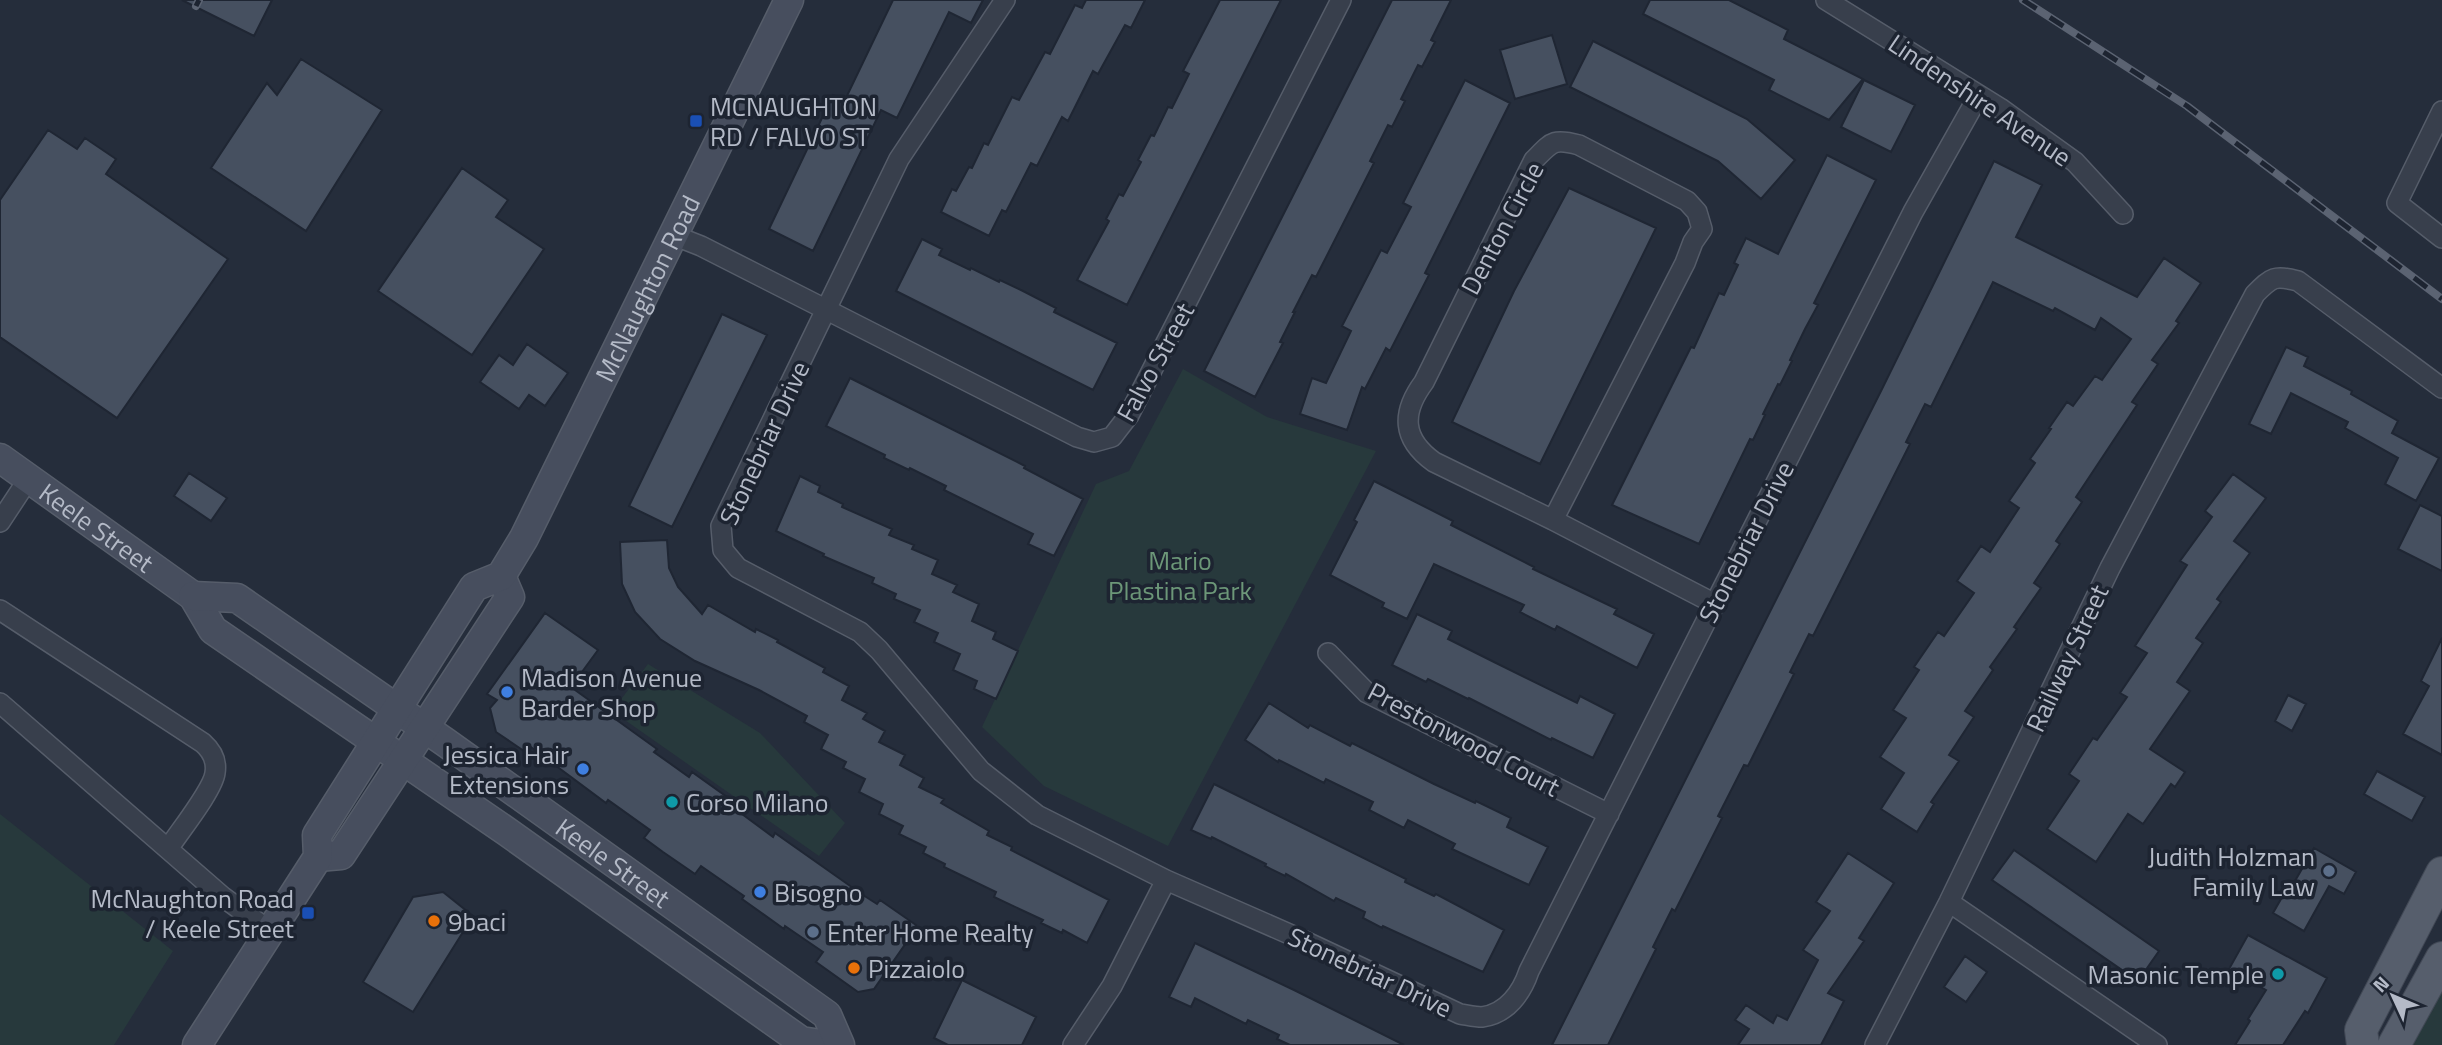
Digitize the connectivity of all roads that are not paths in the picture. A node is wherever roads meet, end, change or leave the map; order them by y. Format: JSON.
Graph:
{"nodes":[{"id":1,"x":789,"y":0,"type":"edge"},
{"id":2,"x":1005,"y":0,"type":"edge"},
{"id":3,"x":1340,"y":0,"type":"edge"},
{"id":4,"x":1826,"y":0,"type":"edge"},
{"id":5,"x":1979,"y":95,"type":"junction"},
{"id":6,"x":2442,"y":111,"type":"edge"},
{"id":7,"x":2123,"y":214,"type":"dead end"},
{"id":8,"x":673,"y":235,"type":"junction"},
{"id":9,"x":2442,"y":237,"type":"edge"},
{"id":10,"x":826,"y":311,"type":"junction"},
{"id":11,"x":2442,"y":388,"type":"edge"},
{"id":12,"x":0,"y":458,"type":"edge"},
{"id":13,"x":29,"y":478,"type":"junction"},
{"id":14,"x":1553,"y":520,"type":"junction"},
{"id":15,"x":0,"y":522,"type":"edge"},
{"id":16,"x":501,"y":576,"type":"junction"},
{"id":17,"x":193,"y":596,"type":"junction"},
{"id":18,"x":1715,"y":604,"type":"junction"},
{"id":19,"x":0,"y":610,"type":"edge"},
{"id":20,"x":1328,"y":653,"type":"dead end"},
{"id":21,"x":0,"y":703,"type":"edge"},
{"id":22,"x":398,"y":710,"type":"junction"},
{"id":23,"x":425,"y":728,"type":"junction"},
{"id":24,"x":377,"y":741,"type":"junction"},
{"id":25,"x":403,"y":761,"type":"junction"},
{"id":26,"x":1609,"y":814,"type":"junction"},
{"id":27,"x":168,"y":849,"type":"junction"},
{"id":28,"x":318,"y":857,"type":"junction"},
{"id":29,"x":2442,"y":873,"type":"edge"},
{"id":30,"x":1166,"y":880,"type":"junction"},
{"id":31,"x":1949,"y":902,"type":"junction"},
{"id":32,"x":271,"y":932,"type":"junction"},
{"id":33,"x":2442,"y":958,"type":"edge"},
{"id":34,"x":197,"y":1045,"type":"edge"},
{"id":35,"x":827,"y":1045,"type":"edge"},
{"id":36,"x":840,"y":1045,"type":"edge"},
{"id":37,"x":1073,"y":1045,"type":"edge"},
{"id":38,"x":1875,"y":1045,"type":"edge"},
{"id":39,"x":2157,"y":1045,"type":"edge"},
{"id":40,"x":2363,"y":1045,"type":"edge"},
{"id":41,"x":2394,"y":1045,"type":"edge"}],
"edges":[{"from":1,"to":8,"type":"main road","name":"McNaughton Road"},
{"from":2,"to":10,"type":"street"},
{"from":3,"to":10,"type":"street","name":"Falvo Street"},
{"from":4,"to":5,"type":"street","name":"Lindenshire Avenue"},
{"from":5,"to":7,"type":"street","name":"Lindenshire Avenue"},
{"from":5,"to":18,"type":"street","name":"Stonebriar Drive"},
{"from":6,"to":9,"type":"street"},
{"from":8,"to":10,"type":"street","name":"Falvo Street"},
{"from":8,"to":16,"type":"main road","name":"McNaughton Road"},
{"from":10,"to":30,"type":"street","name":"Stonebriar Drive"},
{"from":11,"to":31,"type":"street","name":"Railway Street"},
{"from":12,"to":13,"type":"main road","name":"Keele Street"},
{"from":13,"to":15,"type":"street"},
{"from":13,"to":17,"type":"main road","name":"Keele Street"},
{"from":14,"to":14,"type":"street","name":"Denton Circle"},
{"from":14,"to":18,"type":"street","name":"Denton Circle"},
{"from":16,"to":22,"type":"main road"},
{"from":16,"to":23,"type":"main road"},
{"from":17,"to":22,"type":"main road","name":"Keele Street"},
{"from":17,"to":24,"type":"main road","name":"Keele Street"},
{"from":18,"to":26,"type":"street","name":"Stonebriar Drive"},
{"from":19,"to":27,"type":"street"},
{"from":20,"to":26,"type":"street","name":"Prestonwood Court"},
{"from":21,"to":27,"type":"street"},
{"from":22,"to":23,"type":"main road","name":"Keele Street"},
{"from":22,"to":24,"type":"main road"},
{"from":23,"to":25,"type":"main road"},
{"from":23,"to":36,"type":"main road","name":"Keele Street"},
{"from":24,"to":25,"type":"main road","name":"Keele Street"},
{"from":24,"to":28,"type":"main road"},
{"from":25,"to":28,"type":"main road"},
{"from":25,"to":35,"type":"main road","name":"Keele Street"},
{"from":26,"to":30,"type":"street","name":"Stonebriar Drive"},
{"from":27,"to":32,"type":"street"},
{"from":28,"to":32,"type":"main road"},
{"from":29,"to":40,"type":"main road"},
{"from":30,"to":37,"type":"street"},
{"from":31,"to":38,"type":"street","name":"Railway Street"},
{"from":31,"to":39,"type":"street"},
{"from":32,"to":34,"type":"main road"},
{"from":33,"to":41,"type":"main road"}]}
